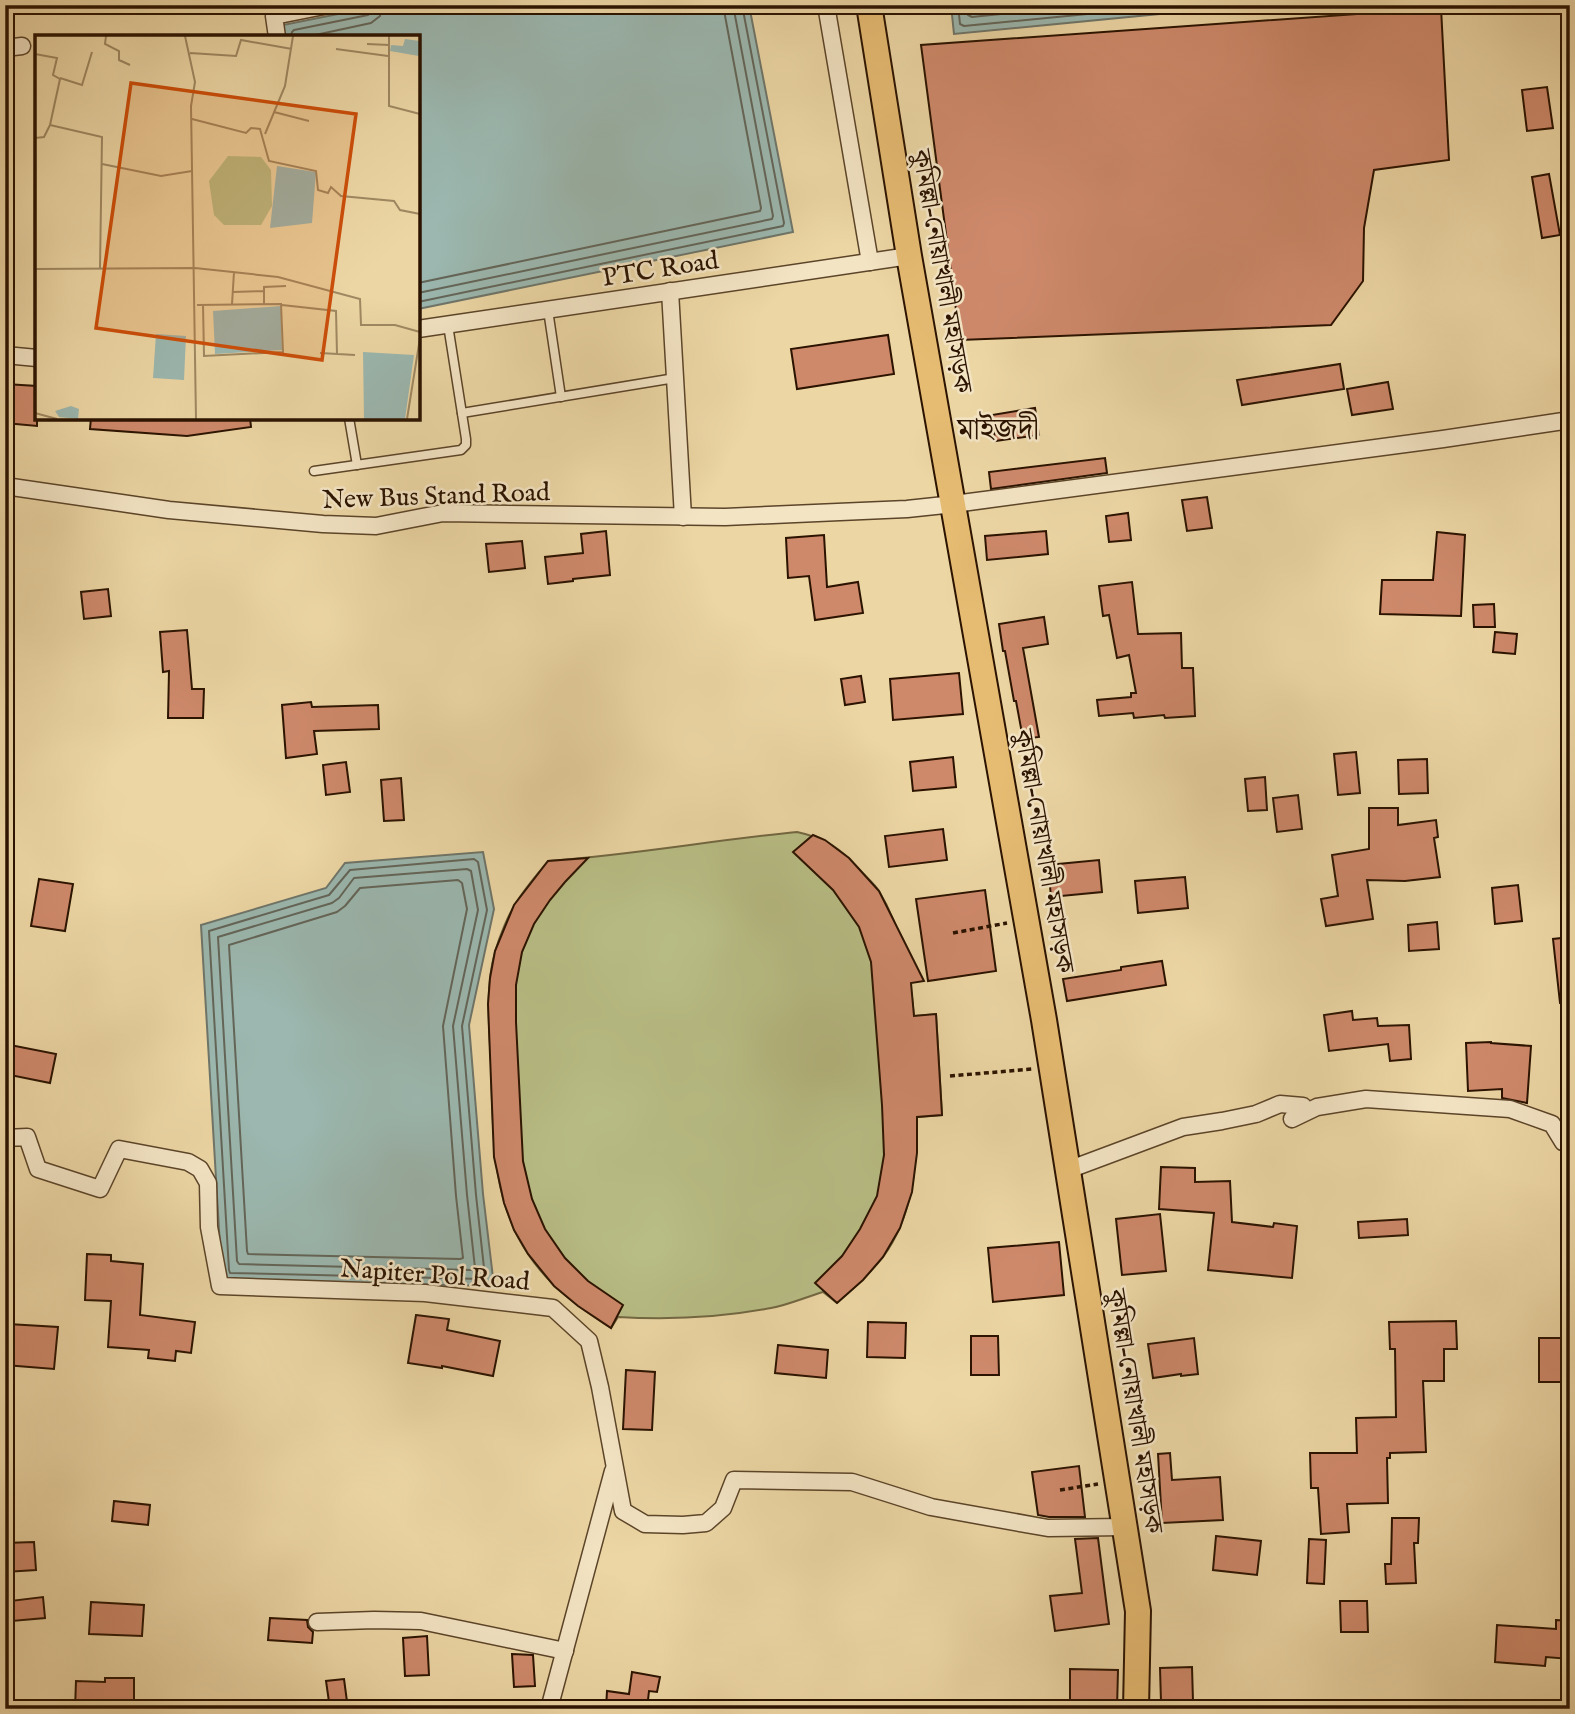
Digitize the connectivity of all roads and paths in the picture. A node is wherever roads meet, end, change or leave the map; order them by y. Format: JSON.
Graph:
{"nodes":[{"id":1,"x":329,"y":5,"type":"edge"},
{"id":2,"x":826,"y":5,"type":"edge"},
{"id":3,"x":869,"y":5,"type":"edge"},
{"id":4,"x":277,"y":35,"type":"edge"},
{"id":5,"x":22,"y":46,"type":"dead end"},
{"id":6,"x":5,"y":48,"type":"edge"},
{"id":7,"x":909,"y":256,"type":"junction"},
{"id":8,"x":870,"y":261,"type":"junction"},
{"id":9,"x":670,"y":291,"type":"junction"},
{"id":10,"x":548,"y":310,"type":"junction"},
{"id":11,"x":448,"y":325,"type":"junction"},
{"id":12,"x":420,"y":329,"type":"edge"},
{"id":13,"x":5,"y":355,"type":"edge"},
{"id":14,"x":35,"y":358,"type":"edge"},
{"id":15,"x":675,"y":378,"type":"junction"},
{"id":16,"x":561,"y":397,"type":"junction"},
{"id":17,"x":462,"y":413,"type":"junction"},
{"id":18,"x":349,"y":420,"type":"edge"},
{"id":19,"x":1570,"y":420,"type":"edge"},
{"id":20,"x":357,"y":465,"type":"junction"},
{"id":21,"x":314,"y":471,"type":"dead end"},
{"id":22,"x":5,"y":486,"type":"edge"},
{"id":23,"x":954,"y":505,"type":"junction"},
{"id":24,"x":683,"y":517,"type":"junction"},
{"id":25,"x":1027,"y":920,"type":"junction"},
{"id":26,"x":953,"y":933,"type":"dead end"},
{"id":27,"x":1052,"y":1067,"type":"junction"},
{"id":28,"x":950,"y":1076,"type":"dead end"},
{"id":29,"x":5,"y":1138,"type":"edge"},
{"id":30,"x":1570,"y":1142,"type":"edge"},
{"id":31,"x":1068,"y":1170,"type":"junction"},
{"id":32,"x":614,"y":1466,"type":"junction"},
{"id":33,"x":1117,"y":1481,"type":"junction"},
{"id":34,"x":1060,"y":1490,"type":"dead end"},
{"id":35,"x":1124,"y":1527,"type":"junction"},
{"id":36,"x":317,"y":1622,"type":"dead end"},
{"id":37,"x":565,"y":1651,"type":"junction"},
{"id":38,"x":549,"y":1709,"type":"edge"},
{"id":39,"x":1136,"y":1709,"type":"edge"}],
"edges":[{"from":1,"to":4,"type":"street"},
{"from":2,"to":8,"type":"street"},
{"from":3,"to":7,"type":"highway","name":"কুমিল্লা–নোয়াখালী মহাসড়ক"},
{"from":5,"to":6,"type":"street"},
{"from":7,"to":8,"type":"street","name":"PTC Road"},
{"from":7,"to":23,"type":"highway","name":"কুমিল্লা–নোয়াখালী মহাসড়ক"},
{"from":8,"to":9,"type":"street","name":"PTC Road"},
{"from":9,"to":10,"type":"street","name":"PTC Road"},
{"from":9,"to":15,"type":"street"},
{"from":10,"to":11,"type":"street","name":"PTC Road"},
{"from":10,"to":16,"type":"lane"},
{"from":11,"to":12,"type":"street","name":"PTC Road"},
{"from":11,"to":17,"type":"lane"},
{"from":13,"to":14,"type":"street"},
{"from":15,"to":16,"type":"lane"},
{"from":15,"to":24,"type":"street"},
{"from":16,"to":17,"type":"lane"},
{"from":17,"to":20,"type":"lane"},
{"from":18,"to":20,"type":"lane"},
{"from":19,"to":23,"type":"street","name":"New Bus Stand Road"},
{"from":20,"to":21,"type":"lane"},
{"from":22,"to":24,"type":"street","name":"New Bus Stand Road"},
{"from":23,"to":24,"type":"street","name":"New Bus Stand Road"},
{"from":23,"to":25,"type":"highway","name":"কুমিল্লা–নোয়াখালী মহাসড়ক"},
{"from":25,"to":26,"type":"path"},
{"from":25,"to":27,"type":"highway","name":"কুমিল্লা–নোয়াখালী মহাসড়ক"},
{"from":27,"to":28,"type":"path"},
{"from":27,"to":31,"type":"highway","name":"কুমিল্লা–নোয়াখালী মহাসড়ক"},
{"from":29,"to":32,"type":"street","name":"Napiter Pol Road"},
{"from":30,"to":31,"type":"street"},
{"from":31,"to":33,"type":"highway","name":"কুমিল্লা–নোয়াখালী মহাসড়ক"},
{"from":32,"to":35,"type":"street","name":"Napiter Pol Road"},
{"from":32,"to":37,"type":"street"},
{"from":33,"to":34,"type":"path"},
{"from":33,"to":35,"type":"highway","name":"কুমিল্লা–নোয়াখালী মহাসড়ক"},
{"from":35,"to":39,"type":"highway","name":"কুমিল্লা–নোয়াখালী মহাসড়ক"},
{"from":36,"to":37,"type":"street"},
{"from":37,"to":38,"type":"street"}]}
